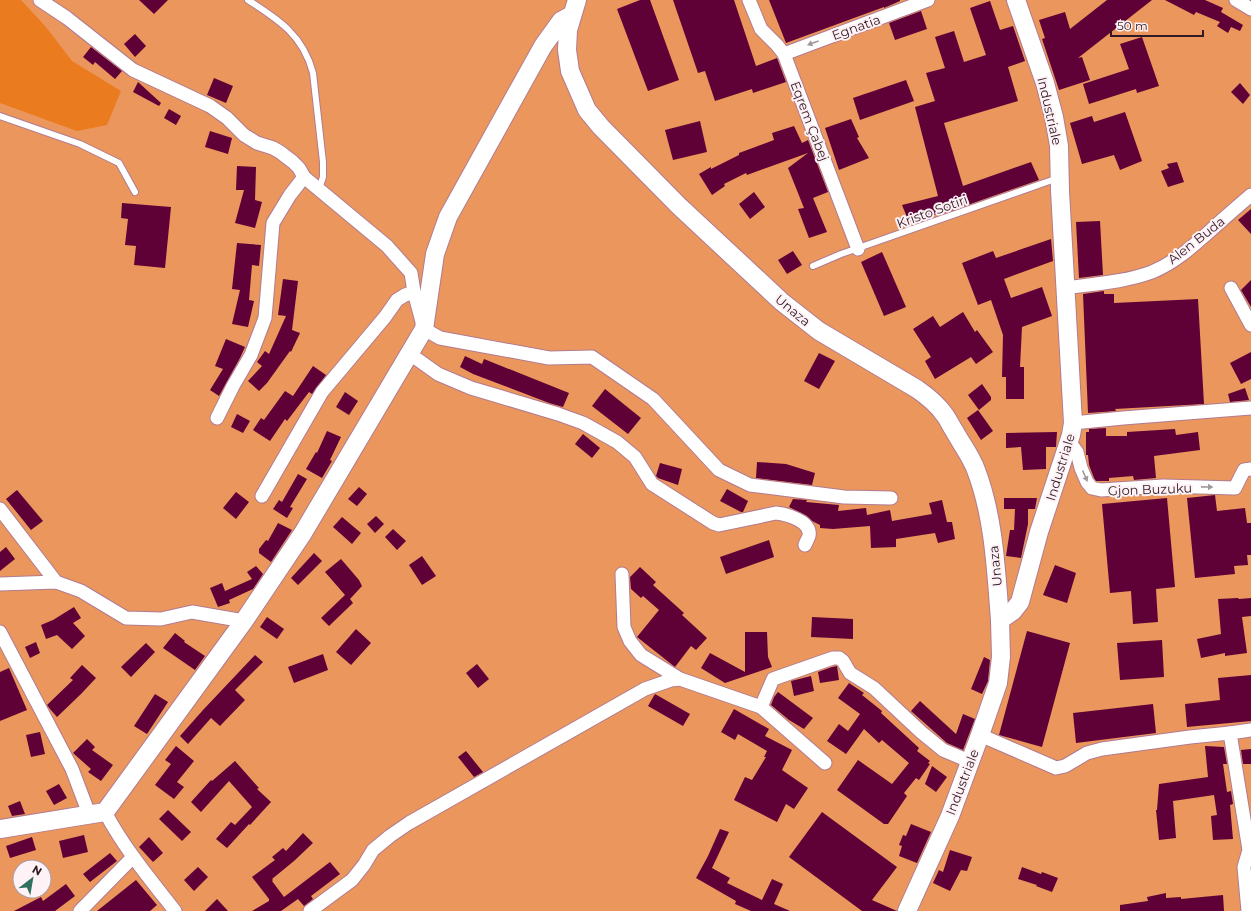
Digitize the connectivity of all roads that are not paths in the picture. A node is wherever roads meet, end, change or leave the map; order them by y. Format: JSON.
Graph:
{"nodes":[{"id":1,"x":40,"y":0,"type":"edge"},
{"id":2,"x":248,"y":0,"type":"edge"},
{"id":3,"x":749,"y":0,"type":"edge"},
{"id":4,"x":928,"y":0,"type":"edge"},
{"id":5,"x":1016,"y":0,"type":"edge"},
{"id":6,"x":1236,"y":0,"type":"edge"},
{"id":7,"x":575,"y":8,"type":"edge"},
{"id":8,"x":1251,"y":8,"type":"edge"},
{"id":9,"x":784,"y":54,"type":"junction"},
{"id":10,"x":0,"y":116,"type":"edge"},
{"id":11,"x":304,"y":177,"type":"junction"},
{"id":12,"x":1060,"y":177,"type":"junction"},
{"id":13,"x":319,"y":190,"type":"junction"},
{"id":14,"x":135,"y":192,"type":"dead end"},
{"id":15,"x":1251,"y":195,"type":"edge"},
{"id":16,"x":858,"y":248,"type":"junction"},
{"id":17,"x":813,"y":266,"type":"dead end"},
{"id":18,"x":1065,"y":288,"type":"junction"},
{"id":19,"x":1231,"y":288,"type":"dead end"},
{"id":20,"x":414,"y":292,"type":"junction"},
{"id":21,"x":1251,"y":325,"type":"edge"},
{"id":22,"x":424,"y":329,"type":"junction"},
{"id":23,"x":410,"y":354,"type":"junction"},
{"id":24,"x":1251,"y":408,"type":"edge"},
{"id":25,"x":217,"y":418,"type":"dead end"},
{"id":26,"x":1072,"y":422,"type":"junction"},
{"id":27,"x":1069,"y":441,"type":"junction"},
{"id":28,"x":1251,"y":469,"type":"edge"},
{"id":29,"x":262,"y":496,"type":"dead end"},
{"id":30,"x":891,"y":498,"type":"dead end"},
{"id":31,"x":0,"y":509,"type":"edge"},
{"id":32,"x":805,"y":545,"type":"dead end"},
{"id":33,"x":622,"y":574,"type":"dead end"},
{"id":34,"x":56,"y":582,"type":"junction"},
{"id":35,"x":0,"y":584,"type":"edge"},
{"id":36,"x":1000,"y":620,"type":"junction"},
{"id":37,"x":244,"y":621,"type":"junction"},
{"id":38,"x":0,"y":632,"type":"edge"},
{"id":39,"x":680,"y":679,"type":"junction"},
{"id":40,"x":761,"y":707,"type":"junction"},
{"id":41,"x":1251,"y":730,"type":"edge"},
{"id":42,"x":1230,"y":733,"type":"junction"},
{"id":43,"x":980,"y":735,"type":"junction"},
{"id":44,"x":969,"y":761,"type":"junction"},
{"id":45,"x":825,"y":763,"type":"dead end"},
{"id":46,"x":97,"y":813,"type":"junction"},
{"id":47,"x":0,"y":829,"type":"edge"},
{"id":48,"x":134,"y":857,"type":"junction"},
{"id":49,"x":1248,"y":882,"type":"edge"},
{"id":50,"x":80,"y":911,"type":"edge"},
{"id":51,"x":175,"y":911,"type":"edge"},
{"id":52,"x":310,"y":911,"type":"edge"},
{"id":53,"x":907,"y":911,"type":"edge"},
{"id":54,"x":1248,"y":911,"type":"edge"}],
"edges":[{"from":1,"to":11,"type":"street"},
{"from":2,"to":13,"type":"lane"},
{"from":3,"to":9,"type":"street","name":"Eqrem Çabej"},
{"from":4,"to":9,"type":"street","name":"Egnatia","one_way":true},
{"from":5,"to":12,"type":"main road","name":"Industriale"},
{"from":6,"to":8,"type":"street"},
{"from":7,"to":22,"type":"main road"},
{"from":7,"to":36,"type":"main road","name":"Unaza"},
{"from":9,"to":16,"type":"street","name":"Eqrem Çabej"},
{"from":10,"to":14,"type":"lane"},
{"from":11,"to":13,"type":"street"},
{"from":11,"to":25,"type":"street"},
{"from":12,"to":16,"type":"lane","name":"Kristo Sotiri"},
{"from":12,"to":18,"type":"main road","name":"Industriale"},
{"from":13,"to":20,"type":"street"},
{"from":15,"to":18,"type":"street","name":"Alen Buda"},
{"from":16,"to":17,"type":"lane","name":"Kristo Sotiri"},
{"from":18,"to":26,"type":"main road","name":"Industriale"},
{"from":19,"to":21,"type":"street"},
{"from":20,"to":22,"type":"street"},
{"from":20,"to":29,"type":"street"},
{"from":22,"to":23,"type":"main road"},
{"from":22,"to":30,"type":"street"},
{"from":23,"to":32,"type":"street"},
{"from":23,"to":37,"type":"main road"},
{"from":24,"to":26,"type":"street"},
{"from":26,"to":27,"type":"main road","name":"Industriale"},
{"from":27,"to":28,"type":"street","name":"Gjon Buzuku","one_way":true},
{"from":27,"to":36,"type":"main road","name":"Industriale"},
{"from":31,"to":34,"type":"street"},
{"from":33,"to":39,"type":"street"},
{"from":34,"to":35,"type":"street"},
{"from":34,"to":37,"type":"street"},
{"from":36,"to":43,"type":"main road","name":"Industriale"},
{"from":37,"to":46,"type":"main road"},
{"from":38,"to":46,"type":"street"},
{"from":39,"to":40,"type":"street"},
{"from":39,"to":52,"type":"street"},
{"from":40,"to":44,"type":"street"},
{"from":40,"to":45,"type":"street"},
{"from":41,"to":42,"type":"street"},
{"from":42,"to":43,"type":"street"},
{"from":42,"to":49,"type":"street"},
{"from":43,"to":44,"type":"main road","name":"Industriale"},
{"from":44,"to":53,"type":"main road","name":"Industriale"},
{"from":46,"to":47,"type":"main road"},
{"from":46,"to":48,"type":"street"},
{"from":48,"to":50,"type":"street"},
{"from":48,"to":51,"type":"street"},
{"from":49,"to":54,"type":"street"}]}
